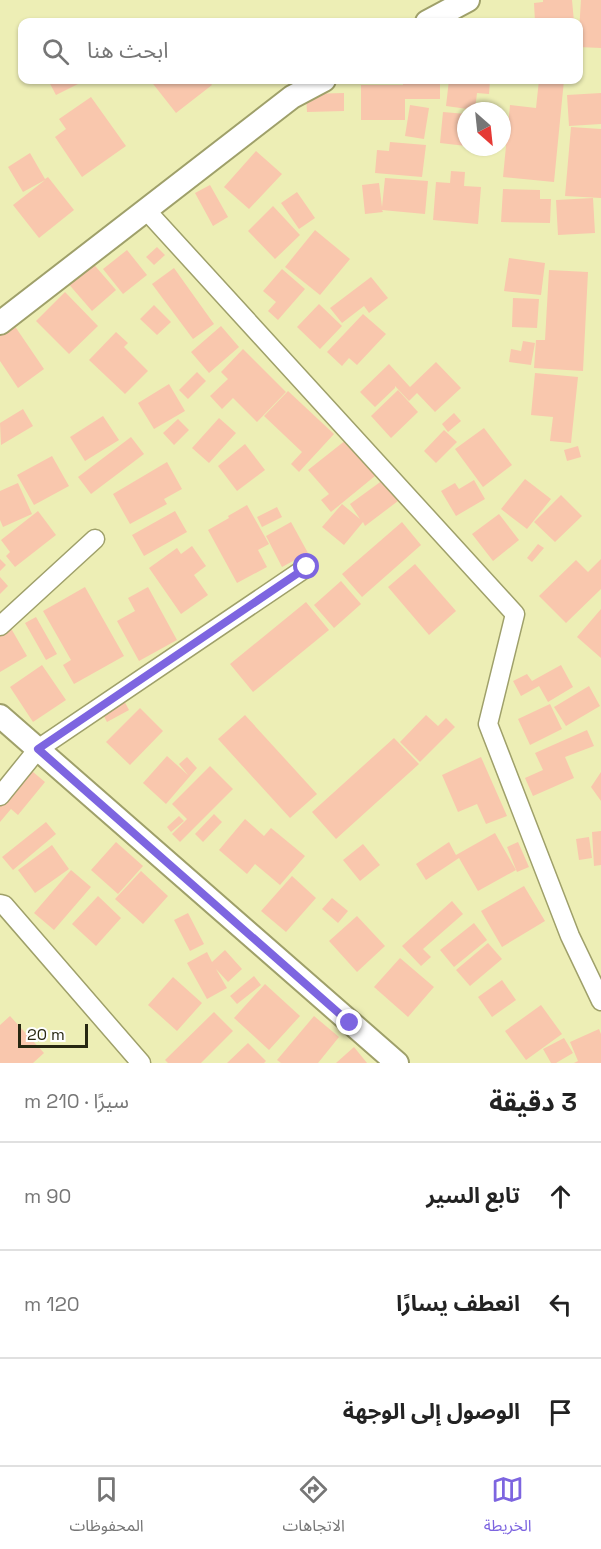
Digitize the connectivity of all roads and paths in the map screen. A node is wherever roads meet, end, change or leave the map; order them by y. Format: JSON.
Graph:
{"nodes":[{"id":1,"x":468,"y":0,"type":"edge"},
{"id":2,"x":434,"y":18,"type":"edge"},
{"id":3,"x":316,"y":84,"type":"edge"},
{"id":4,"x":146,"y":210,"type":"junction"},
{"id":5,"x":0,"y":323,"type":"edge"},
{"id":6,"x":95,"y":539,"type":"dead end"},
{"id":7,"x":307,"y":567,"type":"dead end"},
{"id":8,"x":0,"y":626,"type":"edge"},
{"id":9,"x":0,"y":716,"type":"edge"},
{"id":10,"x":38,"y":749,"type":"junction"},
{"id":11,"x":0,"y":796,"type":"edge"},
{"id":12,"x":0,"y":904,"type":"edge"},
{"id":13,"x":601,"y":1001,"type":"edge"},
{"id":14,"x":141,"y":1063,"type":"edge"},
{"id":15,"x":397,"y":1063,"type":"edge"}],
"edges":[{"from":1,"to":2,"type":"street"},
{"from":3,"to":4,"type":"street"},
{"from":4,"to":5,"type":"street"},
{"from":4,"to":13,"type":"street"},
{"from":6,"to":8,"type":"street"},
{"from":7,"to":10,"type":"street"},
{"from":9,"to":10,"type":"street"},
{"from":10,"to":11,"type":"street"},
{"from":10,"to":15,"type":"street"},
{"from":12,"to":14,"type":"street"}]}
